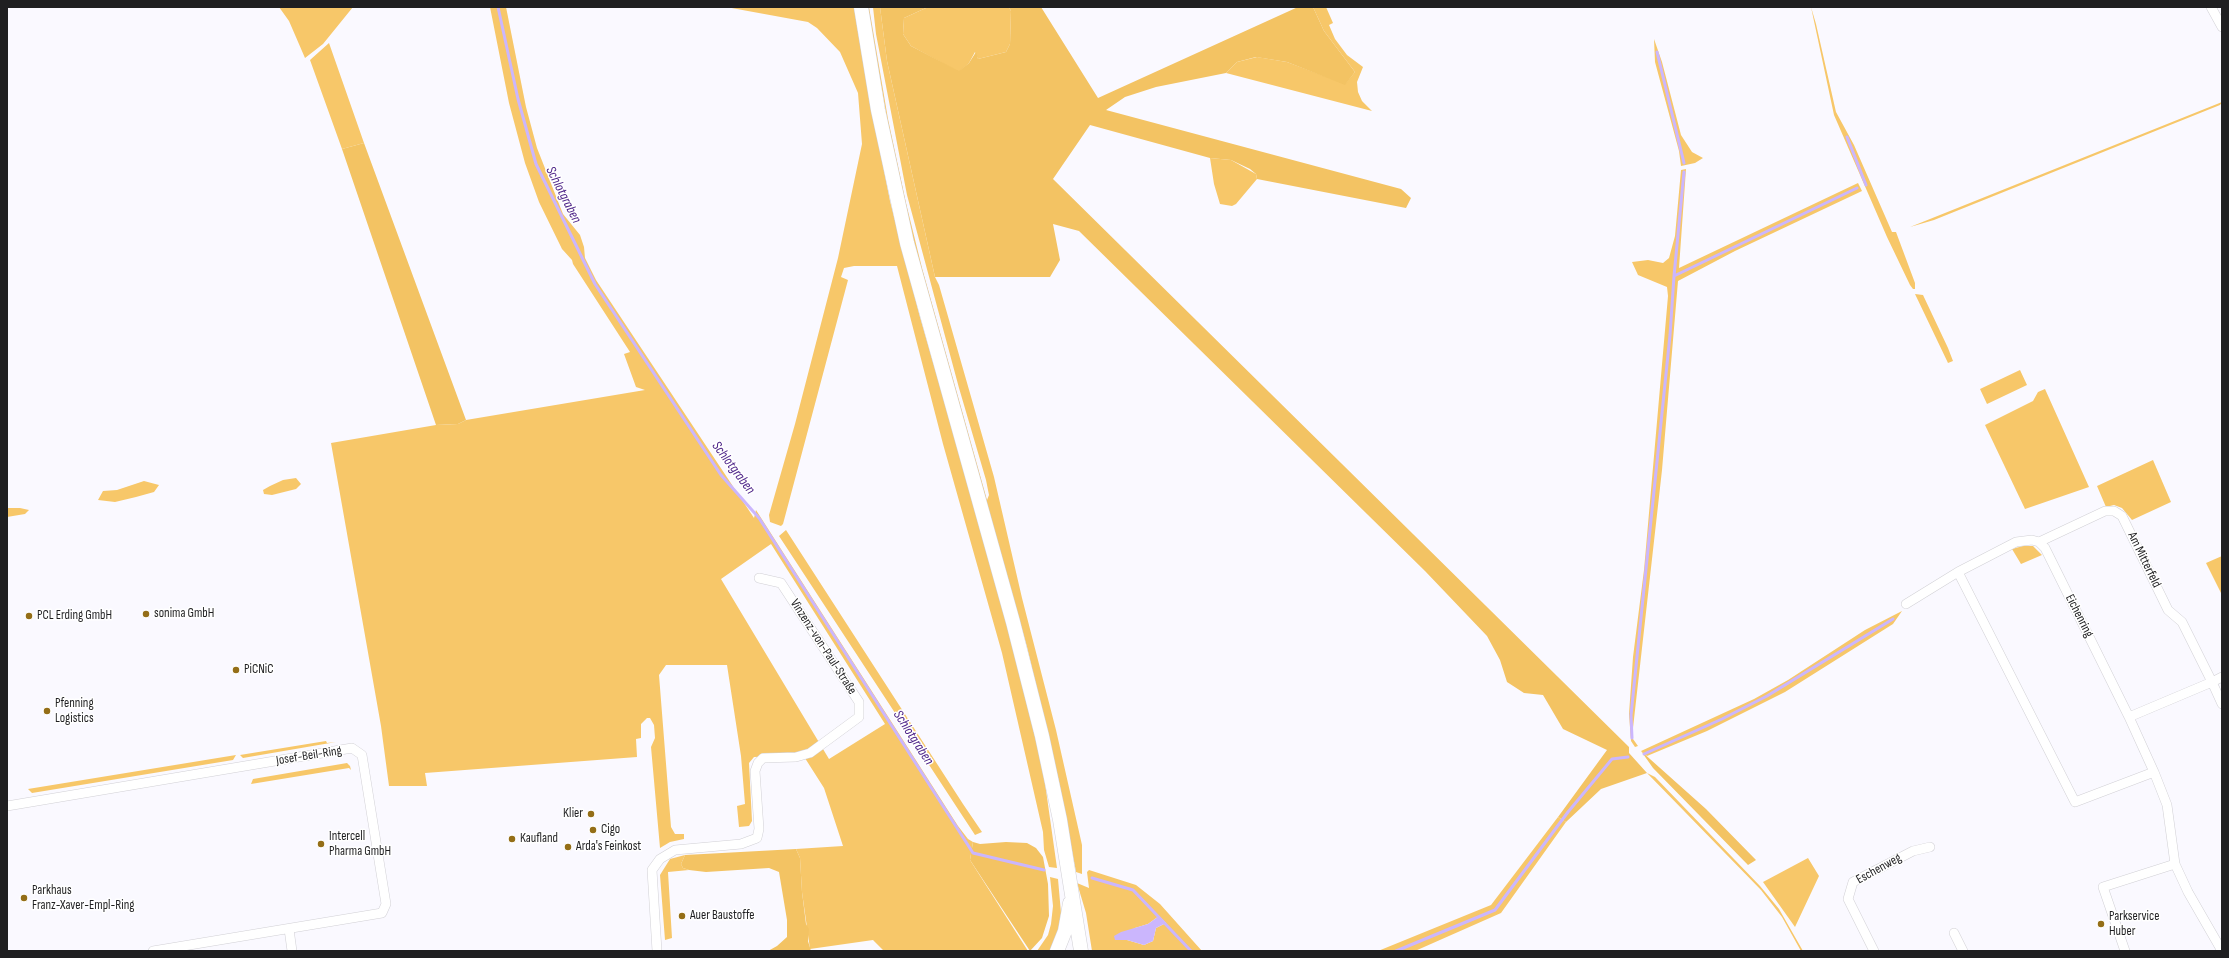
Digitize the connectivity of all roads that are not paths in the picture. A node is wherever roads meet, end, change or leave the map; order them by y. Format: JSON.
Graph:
{"nodes":[{"id":1,"x":861,"y":7,"type":"edge"},
{"id":2,"x":2211,"y":7,"type":"edge"},
{"id":3,"x":2222,"y":27,"type":"edge"},
{"id":4,"x":2039,"y":542,"type":"junction"},
{"id":5,"x":1958,"y":572,"type":"junction"},
{"id":6,"x":759,"y":578,"type":"dead end"},
{"id":7,"x":1906,"y":604,"type":"dead end"},
{"id":8,"x":2222,"y":677,"type":"edge"},
{"id":9,"x":2212,"y":682,"type":"junction"},
{"id":10,"x":2222,"y":704,"type":"edge"},
{"id":11,"x":2129,"y":717,"type":"junction"},
{"id":12,"x":2154,"y":772,"type":"junction"},
{"id":13,"x":7,"y":805,"type":"edge"},
{"id":14,"x":1930,"y":848,"type":"dead end"},
{"id":15,"x":2175,"y":864,"type":"junction"},
{"id":16,"x":1072,"y":891,"type":"junction"},
{"id":17,"x":289,"y":929,"type":"junction"},
{"id":18,"x":1954,"y":933,"type":"dead end"},
{"id":19,"x":153,"y":951,"type":"edge"},
{"id":20,"x":292,"y":951,"type":"edge"},
{"id":21,"x":657,"y":951,"type":"edge"},
{"id":22,"x":1057,"y":951,"type":"edge"},
{"id":23,"x":1080,"y":951,"type":"edge"},
{"id":24,"x":1874,"y":951,"type":"edge"},
{"id":25,"x":1962,"y":951,"type":"edge"},
{"id":26,"x":2125,"y":951,"type":"edge"},
{"id":27,"x":2222,"y":951,"type":"edge"}],
"edges":[{"from":1,"to":16,"type":"highway"},
{"from":2,"to":3,"type":"street"},
{"from":4,"to":5,"type":"street"},
{"from":4,"to":9,"type":"street","name":"Am Mitterfeld"},
{"from":4,"to":11,"type":"street","name":"Eichenring"},
{"from":5,"to":7,"type":"street"},
{"from":5,"to":12,"type":"street"},
{"from":6,"to":21,"type":"street","name":"Vinzenz-von-Paul-Straße"},
{"from":8,"to":9,"type":"street"},
{"from":9,"to":10,"type":"street","name":"Am Mitterfeld"},
{"from":9,"to":11,"type":"street"},
{"from":11,"to":12,"type":"street","name":"Eichenring"},
{"from":12,"to":15,"type":"street","name":"Eichenring"},
{"from":13,"to":17,"type":"street","name":"Josef-Beil-Ring"},
{"from":14,"to":24,"type":"street","name":"Eschenweg"},
{"from":15,"to":26,"type":"street"},
{"from":15,"to":27,"type":"street","name":"Eichenring"},
{"from":16,"to":22,"type":"highway"},
{"from":16,"to":23,"type":"highway"},
{"from":17,"to":19,"type":"street","name":"Josef-Beil-Ring"},
{"from":17,"to":20,"type":"street"},
{"from":18,"to":25,"type":"street"}]}
